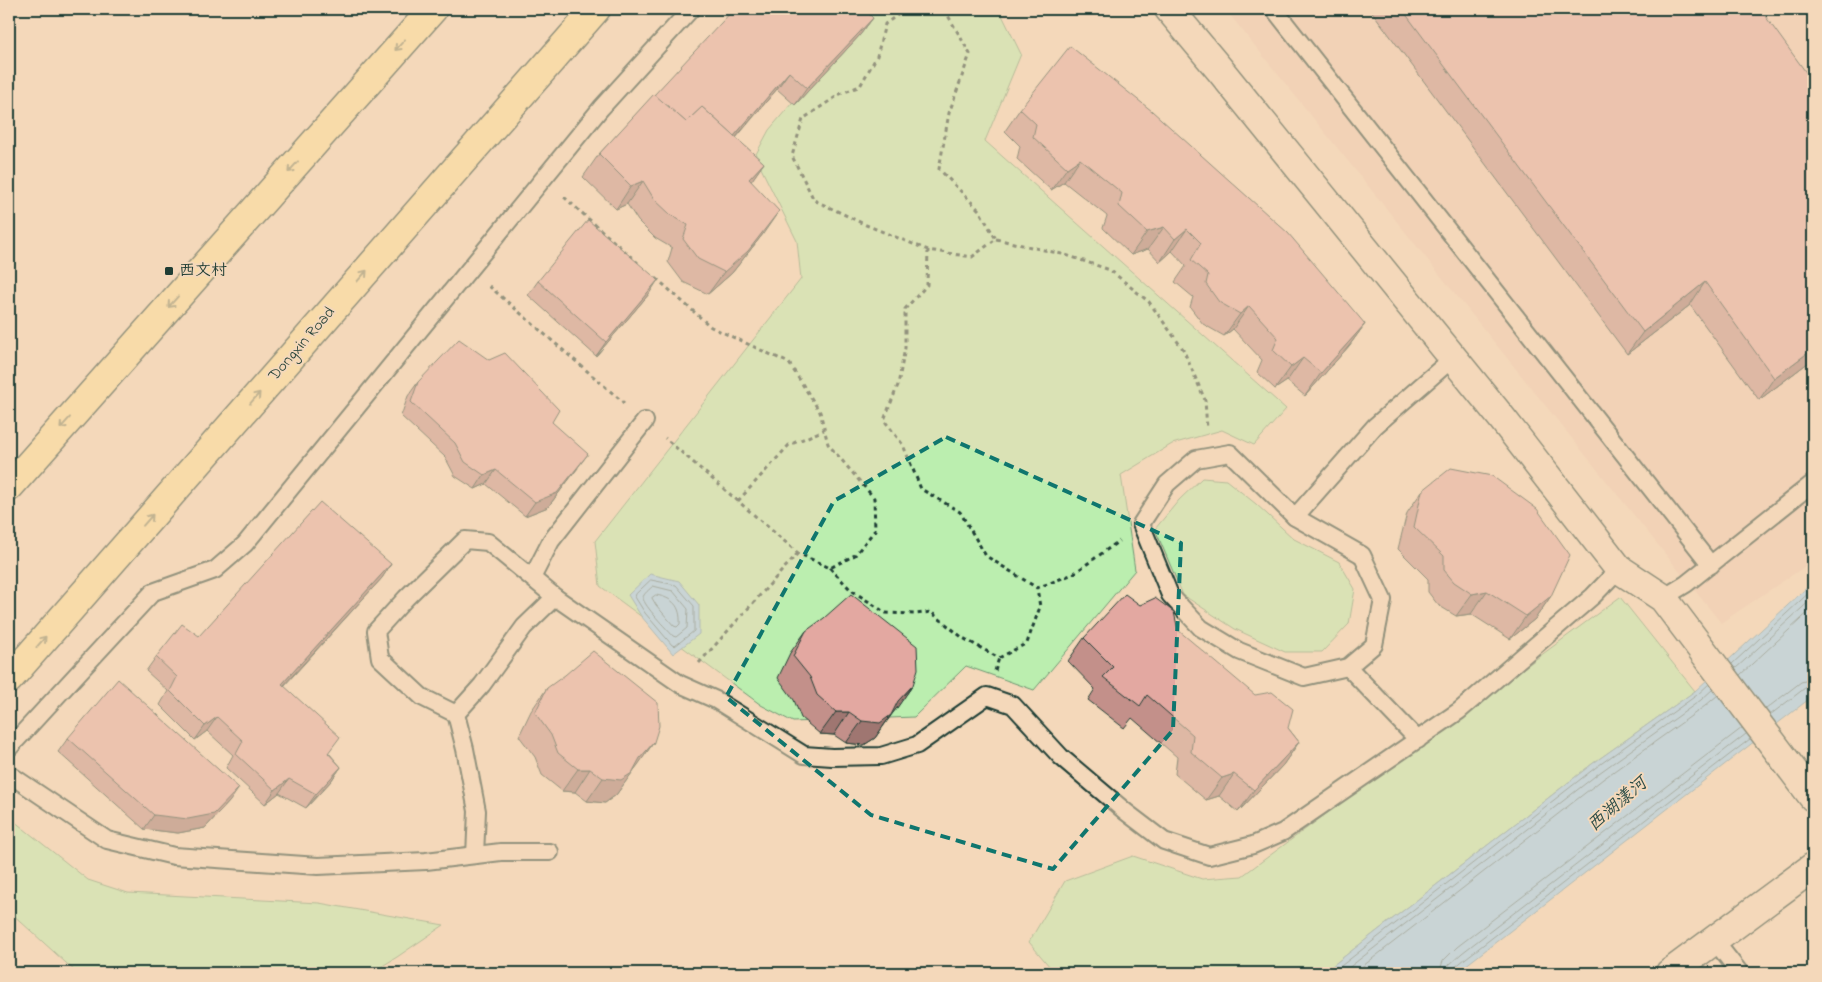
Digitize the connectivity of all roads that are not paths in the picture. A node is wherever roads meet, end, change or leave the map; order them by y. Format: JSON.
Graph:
{"nodes":[{"id":1,"x":433,"y":9,"type":"edge"},
{"id":2,"x":596,"y":9,"type":"edge"},
{"id":3,"x":691,"y":9,"type":"edge"},
{"id":4,"x":1169,"y":9,"type":"edge"},
{"id":5,"x":1274,"y":9,"type":"edge"},
{"id":6,"x":1453,"y":358,"type":"junction"},
{"id":7,"x":645,"y":421,"type":"road end"},
{"id":8,"x":1813,"y":483,"type":"edge"},
{"id":9,"x":9,"y":487,"type":"edge"},
{"id":10,"x":1295,"y":516,"type":"junction"},
{"id":11,"x":1711,"y":565,"type":"junction"},
{"id":12,"x":1619,"y":570,"type":"junction"},
{"id":13,"x":532,"y":578,"type":"junction"},
{"id":14,"x":554,"y":597,"type":"junction"},
{"id":15,"x":1663,"y":598,"type":"junction"},
{"id":16,"x":1348,"y":667,"type":"junction"},
{"id":17,"x":9,"y":679,"type":"edge"},
{"id":18,"x":456,"y":714,"type":"junction"},
{"id":19,"x":1418,"y":740,"type":"junction"},
{"id":20,"x":9,"y":748,"type":"edge"},
{"id":21,"x":9,"y":774,"type":"edge"},
{"id":22,"x":1813,"y":796,"type":"edge"},
{"id":23,"x":550,"y":852,"type":"dead end"},
{"id":24,"x":475,"y":854,"type":"junction"},
{"id":25,"x":1813,"y":867,"type":"edge"},
{"id":26,"x":1714,"y":940,"type":"junction"},
{"id":27,"x":1670,"y":973,"type":"edge"},
{"id":28,"x":1740,"y":973,"type":"edge"}],
"edges":[{"from":1,"to":9,"type":"main road","one_way":true},
{"from":17,"to":2,"type":"main road","name":"Dongxin Road","one_way":true},
{"from":3,"to":20,"type":"lane"},
{"from":4,"to":6,"type":"street"},
{"from":5,"to":11,"type":"lane"},
{"from":6,"to":10,"type":"lane"},
{"from":6,"to":12,"type":"street"},
{"from":7,"to":13,"type":"lane"},
{"from":8,"to":11,"type":"lane"},
{"from":10,"to":16,"type":"lane"},
{"from":10,"to":16,"type":"lane"},
{"from":11,"to":15,"type":"lane"},
{"from":12,"to":15,"type":"street"},
{"from":12,"to":19,"type":"lane"},
{"from":13,"to":14,"type":"lane"},
{"from":13,"to":18,"type":"lane"},
{"from":14,"to":18,"type":"lane"},
{"from":14,"to":19,"type":"lane"},
{"from":15,"to":22,"type":"street"},
{"from":16,"to":19,"type":"lane"},
{"from":18,"to":24,"type":"lane"},
{"from":21,"to":24,"type":"lane"},
{"from":23,"to":24,"type":"lane"},
{"from":25,"to":26,"type":"street"},
{"from":26,"to":27,"type":"street"},
{"from":26,"to":28,"type":"lane"}]}
